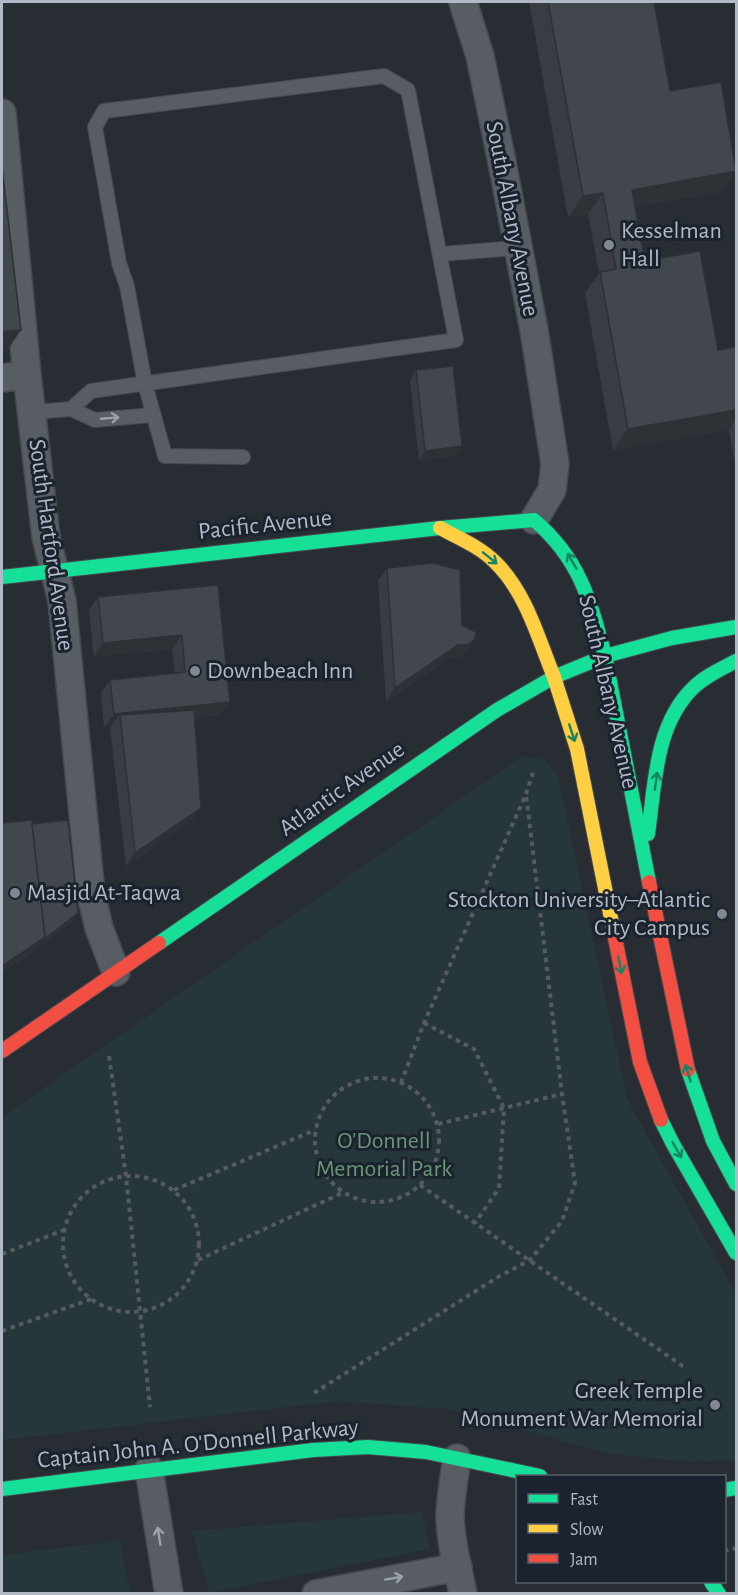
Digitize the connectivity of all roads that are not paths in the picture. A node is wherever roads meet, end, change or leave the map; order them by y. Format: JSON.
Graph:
{"nodes":[{"id":1,"x":463,"y":2,"type":"edge"},
{"id":2,"x":2,"y":113,"type":"edge"},
{"id":3,"x":517,"y":248,"type":"junction"},
{"id":4,"x":440,"y":254,"type":"junction"},
{"id":5,"x":14,"y":376,"type":"edge"},
{"id":6,"x":145,"y":384,"type":"junction"},
{"id":7,"x":71,"y":410,"type":"junction"},
{"id":8,"x":32,"y":412,"type":"junction"},
{"id":9,"x":152,"y":415,"type":"junction"},
{"id":10,"x":243,"y":457,"type":"dead end"},
{"id":11,"x":534,"y":520,"type":"junction"},
{"id":12,"x":440,"y":528,"type":"junction"},
{"id":13,"x":55,"y":572,"type":"junction"},
{"id":14,"x":2,"y":577,"type":"edge"},
{"id":15,"x":736,"y":627,"type":"edge"},
{"id":16,"x":605,"y":656,"type":"junction"},
{"id":17,"x":736,"y":661,"type":"edge"},
{"id":18,"x":554,"y":677,"type":"junction"},
{"id":19,"x":645,"y":860,"type":"junction"},
{"id":20,"x":116,"y":972,"type":"junction"},
{"id":21,"x":2,"y":1051,"type":"edge"},
{"id":22,"x":736,"y":1184,"type":"edge"},
{"id":23,"x":736,"y":1253,"type":"edge"},
{"id":24,"x":457,"y":1458,"type":"junction"},
{"id":25,"x":149,"y":1469,"type":"junction"},
{"id":26,"x":535,"y":1475,"type":"edge"},
{"id":27,"x":2,"y":1489,"type":"edge"},
{"id":28,"x":458,"y":1566,"type":"junction"},
{"id":29,"x":169,"y":1593,"type":"edge"},
{"id":30,"x":316,"y":1593,"type":"edge"},
{"id":31,"x":463,"y":1593,"type":"edge"}],
"edges":[{"from":1,"to":3,"type":"street","name":"South Albany Avenue"},
{"from":2,"to":5,"type":"street","name":"South Hartford Avenue"},
{"from":3,"to":4,"type":"lane"},
{"from":3,"to":11,"type":"street","name":"South Albany Avenue"},
{"from":4,"to":6,"type":"lane"},
{"from":4,"to":6,"type":"lane"},
{"from":5,"to":8,"type":"street","name":"South Hartford Avenue"},
{"from":6,"to":7,"type":"lane"},
{"from":6,"to":9,"type":"lane"},
{"from":7,"to":8,"type":"lane"},
{"from":7,"to":9,"type":"lane","one_way":true},
{"from":8,"to":13,"type":"street","name":"South Hartford Avenue"},
{"from":9,"to":10,"type":"lane"},
{"from":11,"to":12,"type":"main road","name":"Pacific Avenue"},
{"from":16,"to":11,"type":"main road","name":"South Albany Avenue","one_way":true},
{"from":12,"to":13,"type":"main road","name":"Pacific Avenue"},
{"from":12,"to":18,"type":"main road","name":"South Albany Avenue","one_way":true},
{"from":13,"to":14,"type":"main road","name":"Pacific Avenue"},
{"from":13,"to":20,"type":"street","name":"South Hartford Avenue"},
{"from":15,"to":16,"type":"main road","name":"Atlantic Avenue"},
{"from":16,"to":18,"type":"main road","name":"Atlantic Avenue"},
{"from":16,"to":19,"type":"main road","name":"South Albany Avenue"},
{"from":19,"to":17,"type":"main road","one_way":true},
{"from":18,"to":20,"type":"main road","name":"Atlantic Avenue"},
{"from":18,"to":23,"type":"main road","name":"South Albany Avenue","one_way":true},
{"from":22,"to":19,"type":"main road","name":"South Albany Avenue","one_way":true},
{"from":20,"to":21,"type":"main road","name":"Atlantic Avenue"},
{"from":24,"to":25,"type":"main road","name":"Captain John A. O'Donnell Parkway"},
{"from":24,"to":26,"type":"main road","name":"Captain John A. O'Donnell Parkway"},
{"from":24,"to":28,"type":"street"},
{"from":25,"to":27,"type":"main road","name":"Captain John A. O'Donnell Parkway"},
{"from":29,"to":25,"type":"street","one_way":true},
{"from":30,"to":28,"type":"street","one_way":true},
{"from":28,"to":31,"type":"street"}]}
